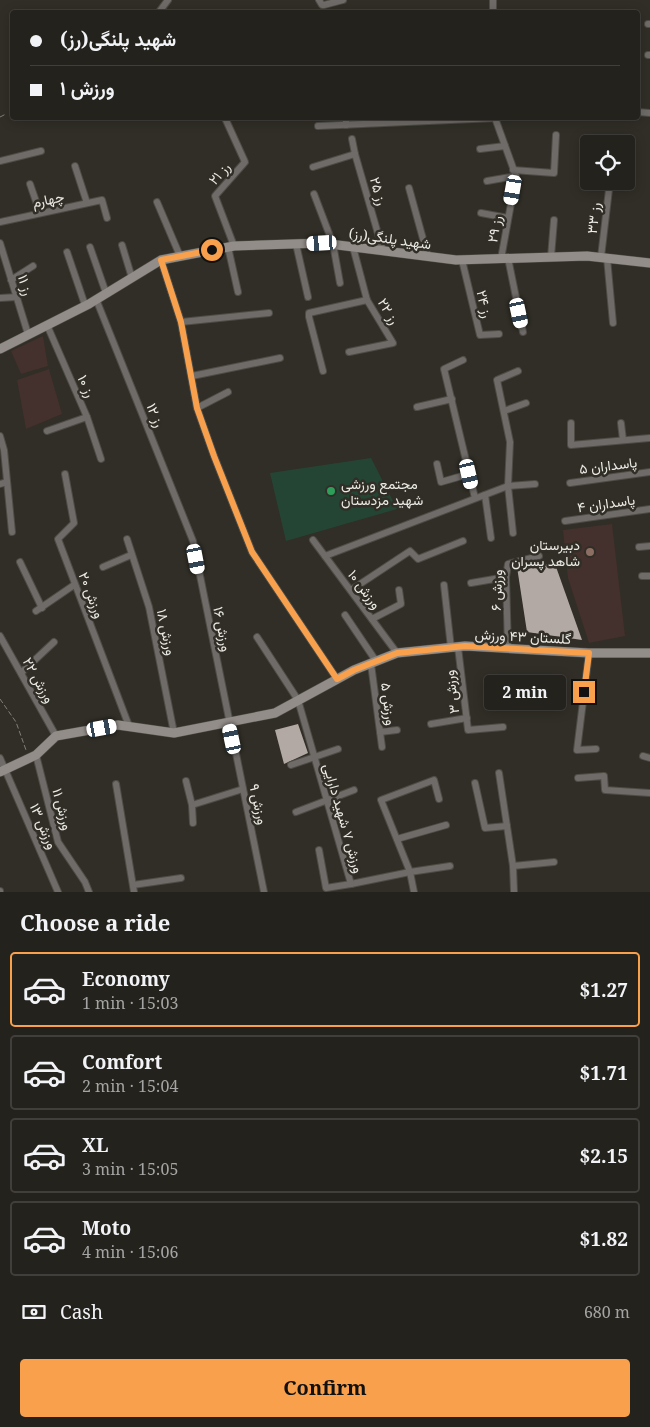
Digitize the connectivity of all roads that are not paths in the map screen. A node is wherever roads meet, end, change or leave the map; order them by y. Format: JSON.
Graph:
{"nodes":[{"id":1,"x":319,"y":0,"type":"edge"},
{"id":2,"x":343,"y":0,"type":"edge"},
{"id":3,"x":226,"y":120,"type":"edge"},
{"id":4,"x":346,"y":120,"type":"edge"},
{"id":5,"x":400,"y":120,"type":"edge"},
{"id":6,"x":496,"y":120,"type":"edge"},
{"id":7,"x":346,"y":125,"type":"junction"},
{"id":8,"x":318,"y":126,"type":"dead end"},
{"id":9,"x":556,"y":134,"type":"dead end"},
{"id":10,"x":352,"y":139,"type":"dead end"},
{"id":11,"x":505,"y":146,"type":"junction"},
{"id":12,"x":480,"y":149,"type":"dead end"},
{"id":13,"x":41,"y":151,"type":"dead end"},
{"id":14,"x":355,"y":154,"type":"junction"},
{"id":15,"x":0,"y":161,"type":"edge"},
{"id":16,"x":75,"y":166,"type":"dead end"},
{"id":17,"x":313,"y":167,"type":"dead end"},
{"id":18,"x":515,"y":173,"type":"junction"},
{"id":19,"x":487,"y":181,"type":"dead end"},
{"id":20,"x":30,"y":184,"type":"dead end"},
{"id":21,"x":409,"y":188,"type":"dead end"},
{"id":22,"x":609,"y":190,"type":"edge"},
{"id":23,"x":314,"y":194,"type":"dead end"},
{"id":24,"x":157,"y":202,"type":"dead end"},
{"id":25,"x":87,"y":203,"type":"junction"},
{"id":26,"x":40,"y":213,"type":"junction"},
{"id":27,"x":480,"y":213,"type":"dead end"},
{"id":28,"x":107,"y":218,"type":"dead end"},
{"id":29,"x":508,"y":218,"type":"junction"},
{"id":30,"x":554,"y":220,"type":"dead end"},
{"id":31,"x":0,"y":222,"type":"edge"},
{"id":32,"x":0,"y":243,"type":"edge"},
{"id":33,"x":296,"y":244,"type":"junction"},
{"id":34,"x":333,"y":244,"type":"junction"},
{"id":35,"x":122,"y":245,"type":"dead end"},
{"id":36,"x":90,"y":247,"type":"dead end"},
{"id":37,"x":231,"y":247,"type":"junction"},
{"id":38,"x":353,"y":247,"type":"junction"},
{"id":39,"x":1,"y":250,"type":"edge"},
{"id":40,"x":384,"y":251,"type":"junction"},
{"id":41,"x":67,"y":252,"type":"dead end"},
{"id":42,"x":180,"y":256,"type":"junction"},
{"id":43,"x":428,"y":257,"type":"junction"},
{"id":44,"x":551,"y":257,"type":"junction"},
{"id":45,"x":604,"y":258,"type":"junction"},
{"id":46,"x":504,"y":259,"type":"junction"},
{"id":47,"x":161,"y":260,"type":"junction"},
{"id":48,"x":462,"y":260,"type":"junction"},
{"id":49,"x":650,"y":263,"type":"edge"},
{"id":50,"x":33,"y":266,"type":"dead end"},
{"id":51,"x":132,"y":278,"type":"junction"},
{"id":52,"x":11,"y":280,"type":"junction"},
{"id":53,"x":340,"y":283,"type":"dead end"},
{"id":54,"x":238,"y":292,"type":"dead end"},
{"id":55,"x":106,"y":293,"type":"junction"},
{"id":56,"x":17,"y":297,"type":"junction"},
{"id":57,"x":308,"y":297,"type":"dead end"},
{"id":58,"x":0,"y":298,"type":"edge"},
{"id":59,"x":96,"y":299,"type":"junction"},
{"id":60,"x":367,"y":300,"type":"junction"},
{"id":61,"x":85,"y":306,"type":"junction"},
{"id":62,"x":269,"y":313,"type":"dead end"},
{"id":63,"x":181,"y":322,"type":"junction"},
{"id":64,"x":613,"y":322,"type":"dead end"},
{"id":65,"x":46,"y":325,"type":"junction"},
{"id":66,"x":523,"y":332,"type":"dead end"},
{"id":67,"x":28,"y":334,"type":"junction"},
{"id":68,"x":499,"y":334,"type":"dead end"},
{"id":69,"x":0,"y":349,"type":"edge"},
{"id":70,"x":349,"y":352,"type":"dead end"},
{"id":71,"x":280,"y":358,"type":"dead end"},
{"id":72,"x":463,"y":360,"type":"dead end"},
{"id":73,"x":323,"y":371,"type":"dead end"},
{"id":74,"x":518,"y":371,"type":"dead end"},
{"id":75,"x":192,"y":376,"type":"junction"},
{"id":76,"x":228,"y":392,"type":"dead end"},
{"id":77,"x":452,"y":399,"type":"junction"},
{"id":78,"x":526,"y":404,"type":"dead end"},
{"id":79,"x":417,"y":406,"type":"dead end"},
{"id":80,"x":197,"y":408,"type":"junction"},
{"id":81,"x":504,"y":411,"type":"junction"},
{"id":82,"x":87,"y":417,"type":"junction"},
{"id":83,"x":571,"y":422,"type":"dead end"},
{"id":84,"x":621,"y":423,"type":"dead end"},
{"id":85,"x":47,"y":430,"type":"dead end"},
{"id":86,"x":0,"y":436,"type":"edge"},
{"id":87,"x":650,"y":438,"type":"edge"},
{"id":88,"x":623,"y":440,"type":"junction"},
{"id":89,"x":101,"y":459,"type":"dead end"},
{"id":90,"x":437,"y":464,"type":"dead end"},
{"id":91,"x":650,"y":472,"type":"edge"},
{"id":92,"x":65,"y":474,"type":"dead end"},
{"id":93,"x":469,"y":474,"type":"junction"},
{"id":94,"x":7,"y":482,"type":"junction"},
{"id":95,"x":570,"y":483,"type":"dead end"},
{"id":96,"x":0,"y":484,"type":"edge"},
{"id":97,"x":535,"y":484,"type":"dead end"},
{"id":98,"x":508,"y":486,"type":"junction"},
{"id":99,"x":485,"y":495,"type":"junction"},
{"id":100,"x":475,"y":498,"type":"junction"},
{"id":101,"x":650,"y":509,"type":"edge"},
{"id":102,"x":566,"y":521,"type":"dead end"},
{"id":103,"x":12,"y":532,"type":"dead end"},
{"id":104,"x":513,"y":533,"type":"dead end"},
{"id":105,"x":491,"y":538,"type":"dead end"},
{"id":106,"x":127,"y":539,"type":"dead end"},
{"id":107,"x":313,"y":540,"type":"dead end"},
{"id":108,"x":193,"y":541,"type":"joint"},
{"id":109,"x":463,"y":541,"type":"dead end"},
{"id":110,"x":650,"y":546,"type":"edge"},
{"id":111,"x":639,"y":547,"type":"dead end"},
{"id":112,"x":131,"y":555,"type":"junction"},
{"id":113,"x":325,"y":556,"type":"junction"},
{"id":114,"x":539,"y":556,"type":"dead end"},
{"id":115,"x":20,"y":562,"type":"dead end"},
{"id":116,"x":103,"y":567,"type":"dead end"},
{"id":117,"x":642,"y":576,"type":"dead end"},
{"id":118,"x":650,"y":576,"type":"edge"},
{"id":119,"x":506,"y":578,"type":"junction"},
{"id":120,"x":471,"y":583,"type":"dead end"},
{"id":121,"x":74,"y":585,"type":"junction"},
{"id":122,"x":444,"y":585,"type":"dead end"},
{"id":123,"x":351,"y":590,"type":"junction"},
{"id":124,"x":399,"y":590,"type":"dead end"},
{"id":125,"x":345,"y":615,"type":"dead end"},
{"id":126,"x":372,"y":619,"type":"junction"},
{"id":127,"x":0,"y":636,"type":"edge"},
{"id":128,"x":257,"y":637,"type":"dead end"},
{"id":129,"x":54,"y":642,"type":"dead end"},
{"id":130,"x":455,"y":647,"type":"junction"},
{"id":131,"x":508,"y":649,"type":"junction"},
{"id":132,"x":397,"y":653,"type":"junction"},
{"id":133,"x":589,"y":653,"type":"junction"},
{"id":134,"x":650,"y":653,"type":"edge"},
{"id":135,"x":374,"y":662,"type":"junction"},
{"id":136,"x":21,"y":673,"type":"junction"},
{"id":137,"x":337,"y":679,"type":"junction"},
{"id":138,"x":298,"y":700,"type":"junction"},
{"id":139,"x":467,"y":718,"type":"junction"},
{"id":140,"x":229,"y":722,"type":"junction"},
{"id":141,"x":431,"y":724,"type":"dead end"},
{"id":142,"x":129,"y":726,"type":"junction"},
{"id":143,"x":503,"y":727,"type":"dead end"},
{"id":144,"x":397,"y":730,"type":"dead end"},
{"id":145,"x":174,"y":732,"type":"junction"},
{"id":146,"x":380,"y":732,"type":"junction"},
{"id":147,"x":56,"y":736,"type":"junction"},
{"id":148,"x":382,"y":747,"type":"dead end"},
{"id":149,"x":338,"y":749,"type":"dead end"},
{"id":150,"x":596,"y":749,"type":"dead end"},
{"id":151,"x":32,"y":757,"type":"junction"},
{"id":152,"x":314,"y":757,"type":"junction"},
{"id":153,"x":0,"y":758,"type":"edge"},
{"id":154,"x":291,"y":765,"type":"dead end"},
{"id":155,"x":3,"y":771,"type":"edge"},
{"id":156,"x":499,"y":773,"type":"dead end"},
{"id":157,"x":578,"y":778,"type":"dead end"},
{"id":158,"x":186,"y":781,"type":"dead end"},
{"id":159,"x":475,"y":783,"type":"dead end"},
{"id":160,"x":116,"y":784,"type":"dead end"},
{"id":161,"x":243,"y":789,"type":"junction"},
{"id":162,"x":354,"y":790,"type":"dead end"},
{"id":163,"x":650,"y":793,"type":"edge"},
{"id":164,"x":439,"y":799,"type":"dead end"},
{"id":165,"x":327,"y":800,"type":"junction"},
{"id":166,"x":192,"y":805,"type":"junction"},
{"id":167,"x":296,"y":812,"type":"dead end"},
{"id":168,"x":194,"y":823,"type":"dead end"},
{"id":169,"x":446,"y":825,"type":"dead end"},
{"id":170,"x":507,"y":826,"type":"junction"},
{"id":171,"x":397,"y":839,"type":"junction"},
{"id":172,"x":319,"y":850,"type":"dead end"},
{"id":173,"x":554,"y":862,"type":"dead end"},
{"id":174,"x":450,"y":866,"type":"dead end"},
{"id":175,"x":513,"y":866,"type":"junction"},
{"id":176,"x":410,"y":872,"type":"junction"},
{"id":177,"x":181,"y":878,"type":"dead end"},
{"id":178,"x":351,"y":884,"type":"junction"},
{"id":179,"x":134,"y":888,"type":"edge"},
{"id":180,"x":58,"y":892,"type":"edge"},
{"id":181,"x":89,"y":892,"type":"edge"},
{"id":182,"x":264,"y":892,"type":"edge"},
{"id":183,"x":414,"y":892,"type":"edge"},
{"id":184,"x":514,"y":892,"type":"edge"}],
"edges":[{"from":1,"to":2,"type":"street"},
{"from":3,"to":37,"type":"street","name":"رز ۲۱"},
{"from":4,"to":7,"type":"street"},
{"from":5,"to":7,"type":"street"},
{"from":6,"to":11,"type":"street"},
{"from":7,"to":8,"type":"street"},
{"from":9,"to":18,"type":"street"},
{"from":10,"to":14,"type":"street","name":"رز ۲۵"},
{"from":11,"to":12,"type":"street"},
{"from":11,"to":18,"type":"street"},
{"from":13,"to":15,"type":"street"},
{"from":14,"to":17,"type":"street"},
{"from":14,"to":40,"type":"street","name":"رز ۲۵"},
{"from":16,"to":25,"type":"street"},
{"from":18,"to":19,"type":"street"},
{"from":18,"to":29,"type":"street","name":"رز ۲۹"},
{"from":20,"to":26,"type":"street"},
{"from":21,"to":43,"type":"street"},
{"from":22,"to":45,"type":"street","name":"رز ۳۳"},
{"from":23,"to":34,"type":"street"},
{"from":24,"to":42,"type":"street"},
{"from":25,"to":26,"type":"street","name":"چهارم"},
{"from":25,"to":28,"type":"street","name":"چهارم"},
{"from":26,"to":31,"type":"street","name":"چهارم"},
{"from":27,"to":29,"type":"street"},
{"from":29,"to":46,"type":"street","name":"رز ۲۹"},
{"from":30,"to":44,"type":"street"},
{"from":32,"to":39,"type":"street","name":"رز ۱۱"},
{"from":33,"to":34,"type":"street","name":"شهید پلنگی(رز)"},
{"from":33,"to":37,"type":"street","name":"شهید پلنگی(رز)"},
{"from":33,"to":57,"type":"street"},
{"from":34,"to":38,"type":"street","name":"شهید پلنگی(رز)"},
{"from":34,"to":53,"type":"street"},
{"from":35,"to":51,"type":"street"},
{"from":36,"to":55,"type":"street"},
{"from":37,"to":42,"type":"street","name":"شهید پلنگی(رز)"},
{"from":37,"to":54,"type":"street"},
{"from":38,"to":40,"type":"street","name":"شهید پلنگی(رز)"},
{"from":38,"to":60,"type":"street","name":"رز ۲۲"},
{"from":39,"to":52,"type":"street","name":"رز ۱۱"},
{"from":40,"to":43,"type":"street","name":"شهید پلنگی(رز)"},
{"from":41,"to":61,"type":"street"},
{"from":42,"to":47,"type":"street","name":"شهید پلنگی(رز)"},
{"from":43,"to":48,"type":"street","name":"شهید پلنگی(رز)"},
{"from":44,"to":45,"type":"street","name":"شهید پلنگی(رز)"},
{"from":44,"to":46,"type":"street","name":"شهید پلنگی(رز)"},
{"from":45,"to":49,"type":"street","name":"شهید پلنگی(رز)"},
{"from":45,"to":64,"type":"street","name":"رز ۳۳"},
{"from":46,"to":48,"type":"street","name":"شهید پلنگی(رز)"},
{"from":46,"to":66,"type":"street"},
{"from":47,"to":51,"type":"street","name":"شهید پلنگی(رز)"},
{"from":47,"to":63,"type":"street"},
{"from":48,"to":68,"type":"street","name":"رز ۲۴"},
{"from":50,"to":52,"type":"street"},
{"from":51,"to":55,"type":"street","name":"شهید پلنگی(رز)"},
{"from":52,"to":56,"type":"street","name":"رز ۱۱"},
{"from":55,"to":59,"type":"street","name":"شهید پلنگی(رز)"},
{"from":56,"to":58,"type":"street"},
{"from":56,"to":67,"type":"street","name":"رز ۱۱"},
{"from":59,"to":61,"type":"street","name":"شهید پلنگی(رز)"},
{"from":59,"to":108,"type":"street","name":"رز ۱۲"},
{"from":60,"to":70,"type":"street","name":"رز ۲۲"},
{"from":60,"to":73,"type":"street"},
{"from":61,"to":65,"type":"street","name":"شهید پلنگی(رز)"},
{"from":62,"to":63,"type":"street"},
{"from":63,"to":75,"type":"street"},
{"from":65,"to":67,"type":"street","name":"شهید پلنگی(رز)"},
{"from":65,"to":82,"type":"street","name":"رز ۱۰"},
{"from":67,"to":69,"type":"street","name":"شهید پلنگی(رز)"},
{"from":71,"to":75,"type":"street"},
{"from":72,"to":77,"type":"street"},
{"from":74,"to":81,"type":"street"},
{"from":75,"to":80,"type":"street"},
{"from":76,"to":80,"type":"street"},
{"from":77,"to":79,"type":"street"},
{"from":77,"to":93,"type":"street"},
{"from":78,"to":81,"type":"street"},
{"from":80,"to":137,"type":"street"},
{"from":81,"to":98,"type":"street"},
{"from":82,"to":85,"type":"street"},
{"from":82,"to":89,"type":"street","name":"رز ۱۰"},
{"from":83,"to":88,"type":"street"},
{"from":84,"to":88,"type":"street"},
{"from":86,"to":94,"type":"street"},
{"from":87,"to":88,"type":"street"},
{"from":90,"to":93,"type":"street"},
{"from":91,"to":95,"type":"street","name":"پاسداران ۵"},
{"from":92,"to":121,"type":"street","name":"ورزش ۲۰"},
{"from":93,"to":100,"type":"street"},
{"from":94,"to":96,"type":"street"},
{"from":94,"to":103,"type":"street"},
{"from":97,"to":98,"type":"street"},
{"from":98,"to":99,"type":"street"},
{"from":98,"to":104,"type":"street"},
{"from":99,"to":100,"type":"street"},
{"from":99,"to":105,"type":"street"},
{"from":100,"to":113,"type":"street"},
{"from":101,"to":102,"type":"street","name":"پاسداران ۴"},
{"from":106,"to":112,"type":"street","name":"ورزش ۱۸"},
{"from":107,"to":113,"type":"street","name":"ورزش ۱۰"},
{"from":108,"to":140,"type":"street","name":"ورزش ۱۶"},
{"from":109,"to":123,"type":"street"},
{"from":110,"to":111,"type":"street"},
{"from":112,"to":116,"type":"street"},
{"from":112,"to":145,"type":"street","name":"ورزش ۱۸"},
{"from":113,"to":123,"type":"street","name":"ورزش ۱۰"},
{"from":114,"to":119,"type":"street","name":"ورزش ۶"},
{"from":115,"to":121,"type":"street"},
{"from":117,"to":118,"type":"street"},
{"from":119,"to":120,"type":"street"},
{"from":119,"to":131,"type":"street","name":"ورزش ۶"},
{"from":121,"to":142,"type":"street","name":"ورزش ۲۰"},
{"from":122,"to":130,"type":"street","name":"ورزش ۳"},
{"from":123,"to":126,"type":"street","name":"ورزش ۱۰"},
{"from":124,"to":126,"type":"street"},
{"from":125,"to":135,"type":"street"},
{"from":126,"to":132,"type":"street","name":"ورزش ۱۰"},
{"from":127,"to":136,"type":"street","name":"ورزش ۲۲"},
{"from":128,"to":138,"type":"street","name":"ورزش ۷ شهید دارایی"},
{"from":129,"to":136,"type":"street"},
{"from":130,"to":131,"type":"street","name":"گلستان ۴۳ ورزش"},
{"from":130,"to":132,"type":"street","name":"گلستان ۴۳ ورزش"},
{"from":130,"to":139,"type":"street","name":"ورزش ۳"},
{"from":131,"to":133,"type":"street","name":"گلستان ۴۳ ورزش"},
{"from":132,"to":135,"type":"street","name":"گلستان ۴۳ ورزش"},
{"from":133,"to":134,"type":"street","name":"گلستان ۴۳ ورزش"},
{"from":133,"to":150,"type":"street"},
{"from":135,"to":137,"type":"street","name":"گلستان ۴۳ ورزش"},
{"from":135,"to":146,"type":"street","name":"ورزش ۵"},
{"from":136,"to":147,"type":"street","name":"ورزش ۲۲"},
{"from":137,"to":138,"type":"street","name":"گلستان ۴۳ ورزش"},
{"from":138,"to":140,"type":"street","name":"گلستان ۴۳ ورزش"},
{"from":138,"to":152,"type":"street","name":"ورزش ۷ شهید دارایی"},
{"from":139,"to":141,"type":"street"},
{"from":139,"to":143,"type":"street","name":"ورزش ۳"},
{"from":140,"to":145,"type":"street","name":"گلستان ۴۳ ورزش"},
{"from":140,"to":161,"type":"street","name":"ورزش ۹"},
{"from":142,"to":145,"type":"street","name":"گلستان ۴۳ ورزش"},
{"from":142,"to":147,"type":"street","name":"گلستان ۴۳ ورزش"},
{"from":144,"to":146,"type":"street"},
{"from":146,"to":148,"type":"street","name":"ورزش ۵"},
{"from":147,"to":151,"type":"street"},
{"from":149,"to":152,"type":"street"},
{"from":151,"to":155,"type":"street"},
{"from":151,"to":181,"type":"street","name":"ورزش ۱۱"},
{"from":152,"to":154,"type":"street"},
{"from":152,"to":165,"type":"street","name":"ورزش ۷ شهید دارایی"},
{"from":153,"to":155,"type":"street","name":"ورزش ۱۳"},
{"from":155,"to":180,"type":"street","name":"ورزش ۱۳"},
{"from":156,"to":170,"type":"street"},
{"from":157,"to":163,"type":"street"},
{"from":158,"to":166,"type":"street"},
{"from":159,"to":170,"type":"street"},
{"from":160,"to":179,"type":"street"},
{"from":161,"to":166,"type":"street"},
{"from":161,"to":182,"type":"street","name":"ورزش ۹"},
{"from":162,"to":165,"type":"street"},
{"from":164,"to":171,"type":"street"},
{"from":165,"to":167,"type":"street"},
{"from":165,"to":178,"type":"street","name":"ورزش ۷ شهید دارایی"},
{"from":166,"to":168,"type":"street"},
{"from":169,"to":171,"type":"street"},
{"from":170,"to":175,"type":"street"},
{"from":171,"to":176,"type":"street"},
{"from":172,"to":178,"type":"street"},
{"from":173,"to":175,"type":"street"},
{"from":174,"to":176,"type":"street","name":"ورزش ۷ شهید دارایی"},
{"from":175,"to":184,"type":"street"},
{"from":176,"to":178,"type":"street","name":"ورزش ۷ شهید دارایی"},
{"from":176,"to":183,"type":"street"},
{"from":177,"to":179,"type":"street"}]}
